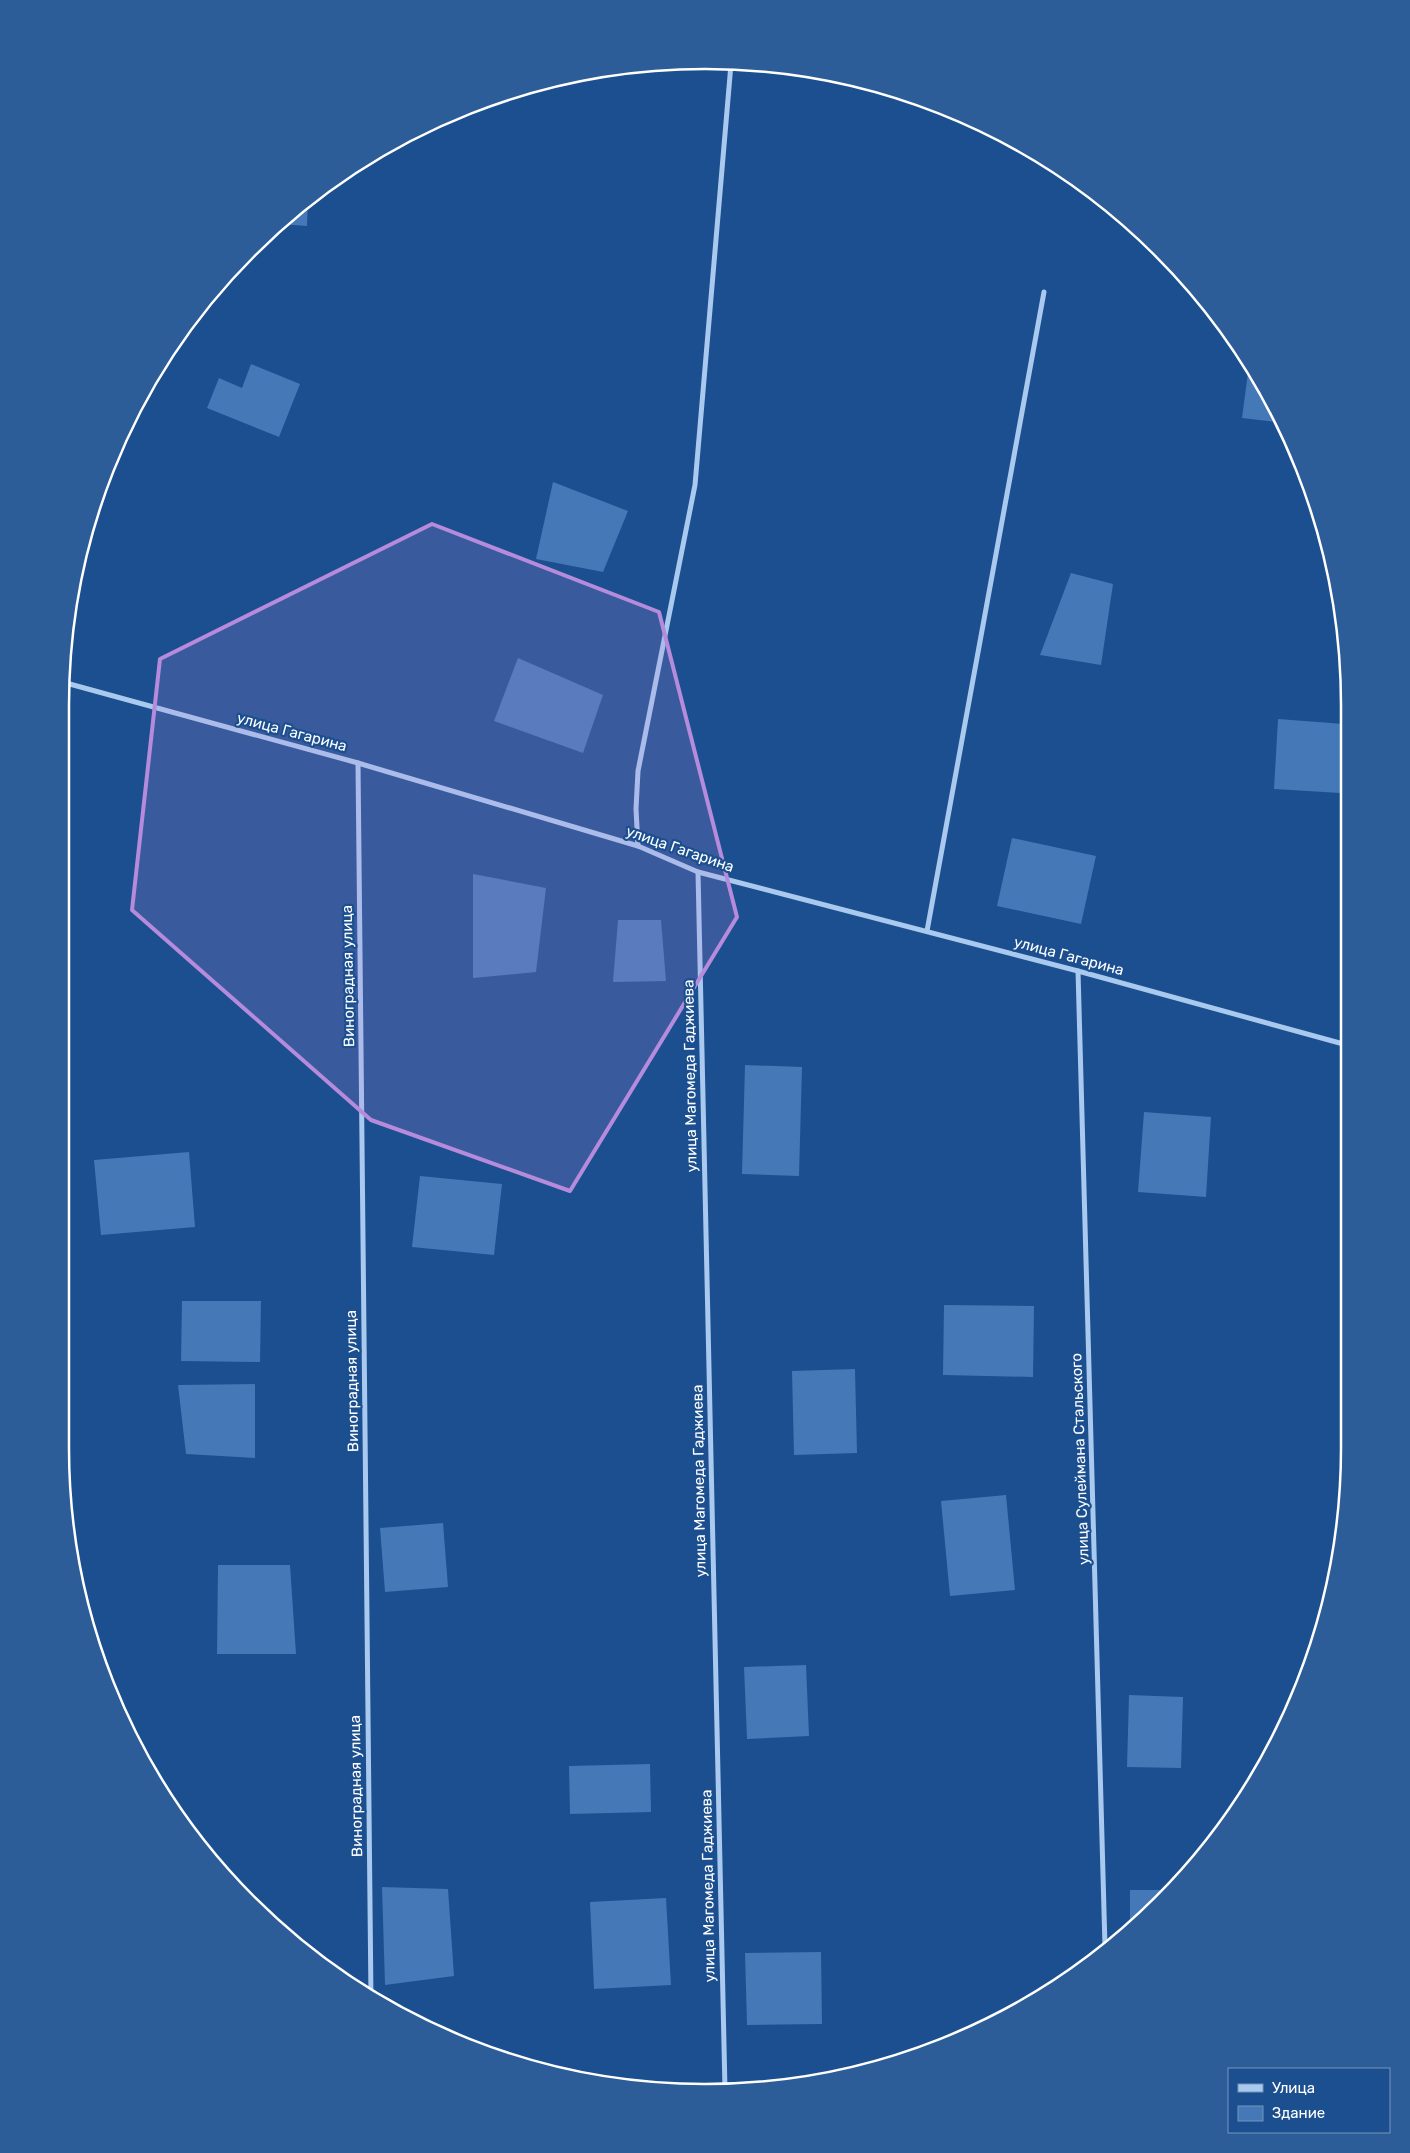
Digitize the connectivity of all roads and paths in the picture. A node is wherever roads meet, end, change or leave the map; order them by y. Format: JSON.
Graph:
{"nodes":[{"id":1,"x":731,"y":70,"type":"edge"},
{"id":2,"x":1044,"y":292,"type":"dead end"},
{"id":3,"x":70,"y":684,"type":"edge"},
{"id":4,"x":358,"y":764,"type":"junction"},
{"id":5,"x":638,"y":846,"type":"junction"},
{"id":6,"x":698,"y":872,"type":"junction"},
{"id":7,"x":928,"y":931,"type":"junction"},
{"id":8,"x":1078,"y":970,"type":"junction"},
{"id":9,"x":1341,"y":1042,"type":"edge"},
{"id":10,"x":1105,"y":1942,"type":"edge"},
{"id":11,"x":371,"y":1989,"type":"edge"},
{"id":12,"x":725,"y":2084,"type":"edge"}],
"edges":[{"from":1,"to":5,"type":"street"},
{"from":2,"to":7,"type":"street"},
{"from":3,"to":4,"type":"street","name":"улица Гагарина"},
{"from":4,"to":5,"type":"street","name":"улица Гагарина"},
{"from":4,"to":11,"type":"street","name":"Виноградная улица"},
{"from":5,"to":6,"type":"street","name":"улица Гагарина"},
{"from":6,"to":7,"type":"street","name":"улица Гагарина"},
{"from":6,"to":12,"type":"street","name":"улица Магомеда Гаджиева"},
{"from":7,"to":8,"type":"street","name":"улица Гагарина"},
{"from":8,"to":9,"type":"street","name":"улица Гагарина"},
{"from":8,"to":10,"type":"street","name":"улица Сулеймана Стальского"}]}
